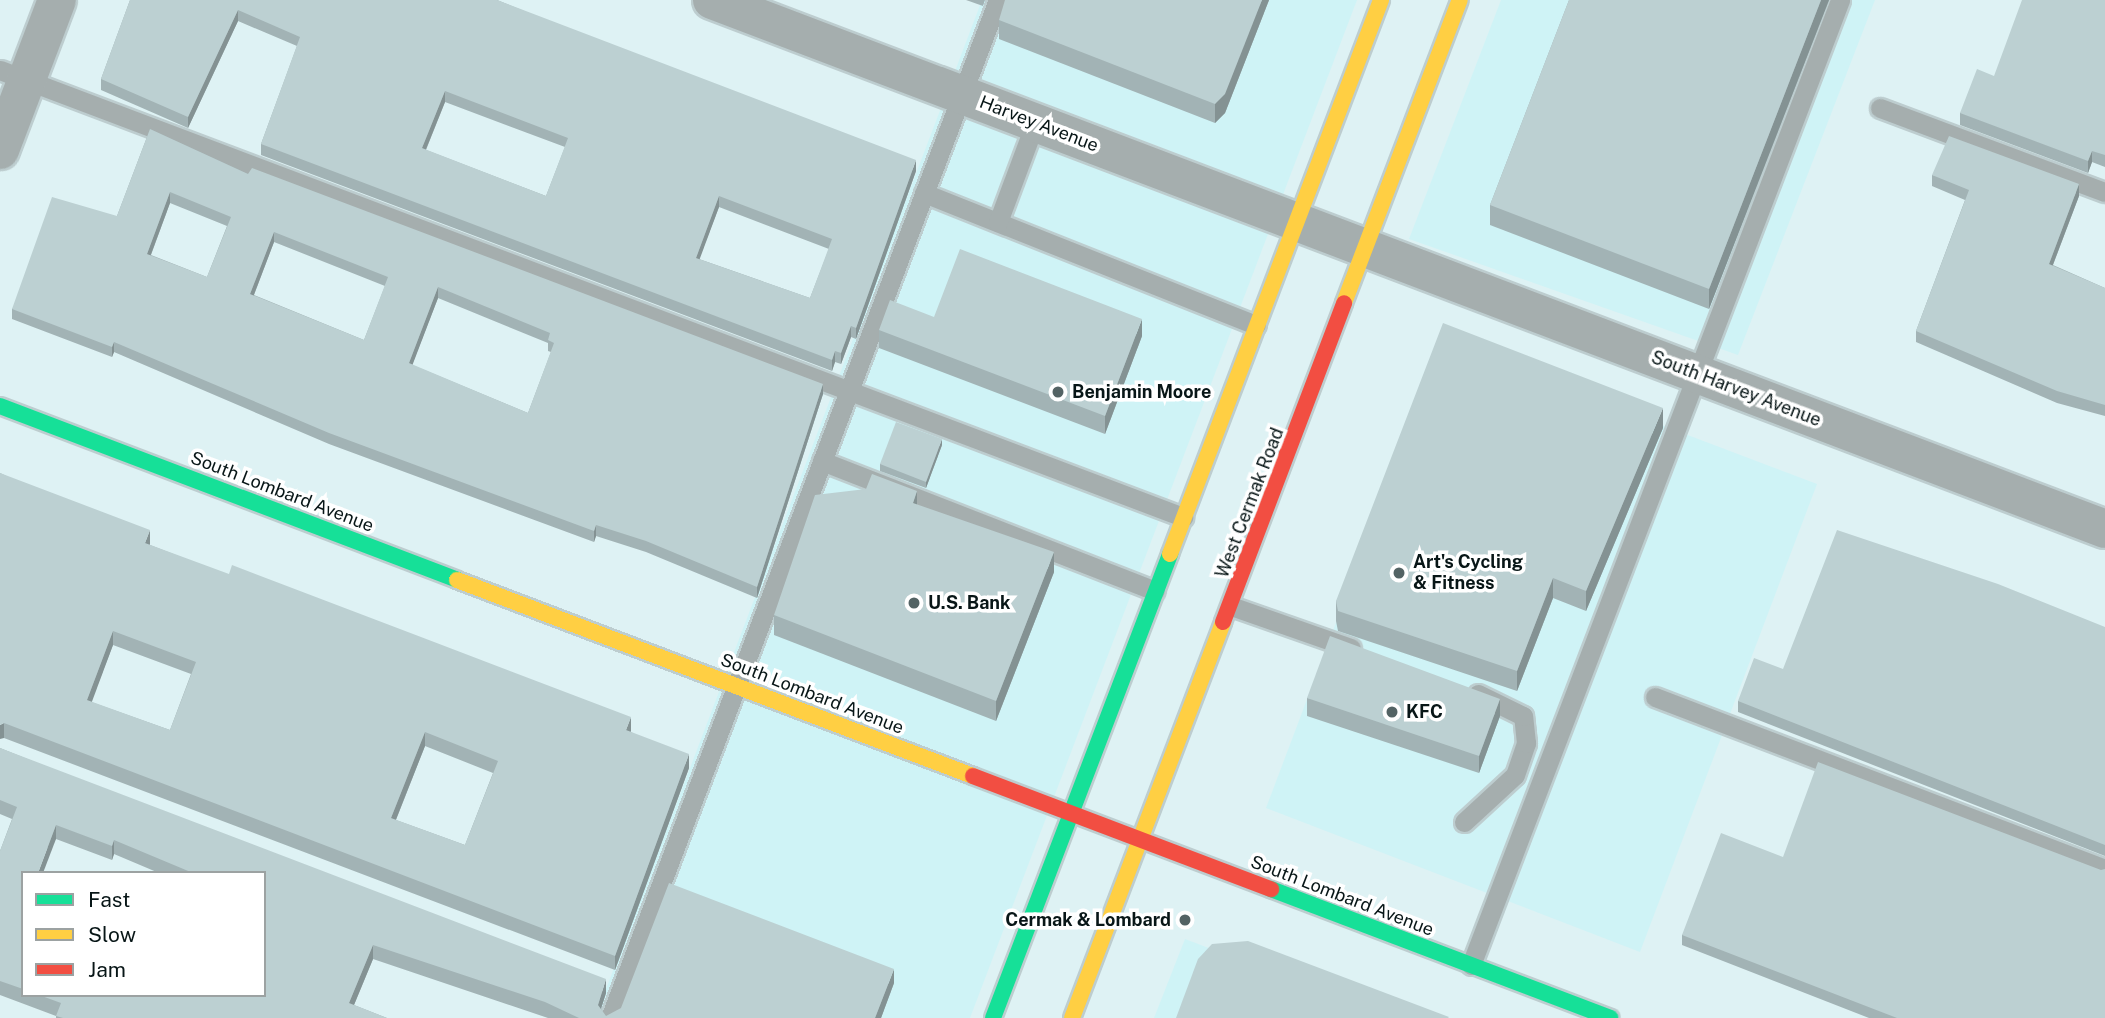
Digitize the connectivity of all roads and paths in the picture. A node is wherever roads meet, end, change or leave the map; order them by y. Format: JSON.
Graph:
{"nodes":[{"id":1,"x":57,"y":0,"type":"edge"},
{"id":2,"x":712,"y":0,"type":"edge"},
{"id":3,"x":998,"y":0,"type":"edge"},
{"id":4,"x":1381,"y":0,"type":"edge"},
{"id":5,"x":1460,"y":0,"type":"edge"},
{"id":6,"x":1840,"y":0,"type":"edge"},
{"id":7,"x":13,"y":75,"type":"edge"},
{"id":8,"x":962,"y":95,"type":"junction"},
{"id":9,"x":1880,"y":108,"type":"dead end"},
{"id":10,"x":1035,"y":123,"type":"junction"},
{"id":11,"x":0,"y":150,"type":"edge"},
{"id":12,"x":2105,"y":192,"type":"edge"},
{"id":13,"x":925,"y":193,"type":"junction"},
{"id":14,"x":998,"y":222,"type":"junction"},
{"id":15,"x":1294,"y":222,"type":"junction"},
{"id":16,"x":1366,"y":249,"type":"junction"},
{"id":17,"x":1256,"y":325,"type":"junction"},
{"id":18,"x":1696,"y":374,"type":"junction"},
{"id":19,"x":849,"y":393,"type":"junction"},
{"id":20,"x":0,"y":406,"type":"edge"},
{"id":21,"x":822,"y":461,"type":"junction"},
{"id":22,"x":1183,"y":517,"type":"junction"},
{"id":23,"x":2105,"y":529,"type":"edge"},
{"id":24,"x":1155,"y":591,"type":"junction"},
{"id":25,"x":1231,"y":606,"type":"junction"},
{"id":26,"x":1365,"y":653,"type":"edge"},
{"id":27,"x":737,"y":685,"type":"junction"},
{"id":28,"x":1457,"y":686,"type":"edge"},
{"id":29,"x":1656,"y":697,"type":"dead end"},
{"id":30,"x":1071,"y":813,"type":"junction"},
{"id":31,"x":1464,"y":822,"type":"dead end"},
{"id":32,"x":1141,"y":840,"type":"junction"},
{"id":33,"x":2105,"y":869,"type":"edge"},
{"id":34,"x":1471,"y":965,"type":"junction"},
{"id":35,"x":596,"y":976,"type":"edge"},
{"id":36,"x":622,"y":986,"type":"junction"},
{"id":37,"x":610,"y":1018,"type":"edge"},
{"id":38,"x":993,"y":1018,"type":"edge"},
{"id":39,"x":1072,"y":1018,"type":"edge"},
{"id":40,"x":1610,"y":1018,"type":"edge"}],
"edges":[{"from":1,"to":7,"type":"street"},
{"from":2,"to":8,"type":"street","name":"Harvey Avenue"},
{"from":3,"to":8,"type":"lane"},
{"from":4,"to":15,"type":"main road"},
{"from":5,"to":16,"type":"main road","name":"West Cermak Road"},
{"from":6,"to":18,"type":"lane"},
{"from":7,"to":11,"type":"street"},
{"from":7,"to":19,"type":"lane"},
{"from":8,"to":10,"type":"street","name":"Harvey Avenue"},
{"from":8,"to":13,"type":"lane"},
{"from":9,"to":12,"type":"lane"},
{"from":10,"to":14,"type":"lane"},
{"from":10,"to":15,"type":"street","name":"Harvey Avenue"},
{"from":13,"to":14,"type":"lane"},
{"from":13,"to":19,"type":"lane"},
{"from":14,"to":17,"type":"lane"},
{"from":15,"to":16,"type":"street","name":"Harvey Avenue"},
{"from":15,"to":17,"type":"main road"},
{"from":16,"to":18,"type":"street","name":"South Harvey Avenue"},
{"from":16,"to":25,"type":"main road","name":"West Cermak Road"},
{"from":17,"to":22,"type":"main road"},
{"from":18,"to":23,"type":"street","name":"South Harvey Avenue"},
{"from":18,"to":34,"type":"lane"},
{"from":19,"to":21,"type":"lane"},
{"from":19,"to":22,"type":"lane"},
{"from":20,"to":27,"type":"main road","name":"South Lombard Avenue"},
{"from":21,"to":24,"type":"lane"},
{"from":21,"to":27,"type":"lane"},
{"from":22,"to":24,"type":"main road"},
{"from":24,"to":30,"type":"main road"},
{"from":25,"to":26,"type":"lane"},
{"from":25,"to":32,"type":"main road","name":"West Cermak Road"},
{"from":27,"to":30,"type":"main road","name":"South Lombard Avenue"},
{"from":27,"to":36,"type":"lane"},
{"from":28,"to":31,"type":"lane"},
{"from":29,"to":33,"type":"lane"},
{"from":30,"to":32,"type":"main road","name":"South Lombard Avenue"},
{"from":30,"to":38,"type":"main road"},
{"from":32,"to":34,"type":"main road","name":"South Lombard Avenue"},
{"from":32,"to":39,"type":"main road","name":"West Cermak Road"},
{"from":34,"to":40,"type":"main road","name":"South Lombard Avenue"},
{"from":35,"to":36,"type":"lane"},
{"from":36,"to":37,"type":"lane"}]}
